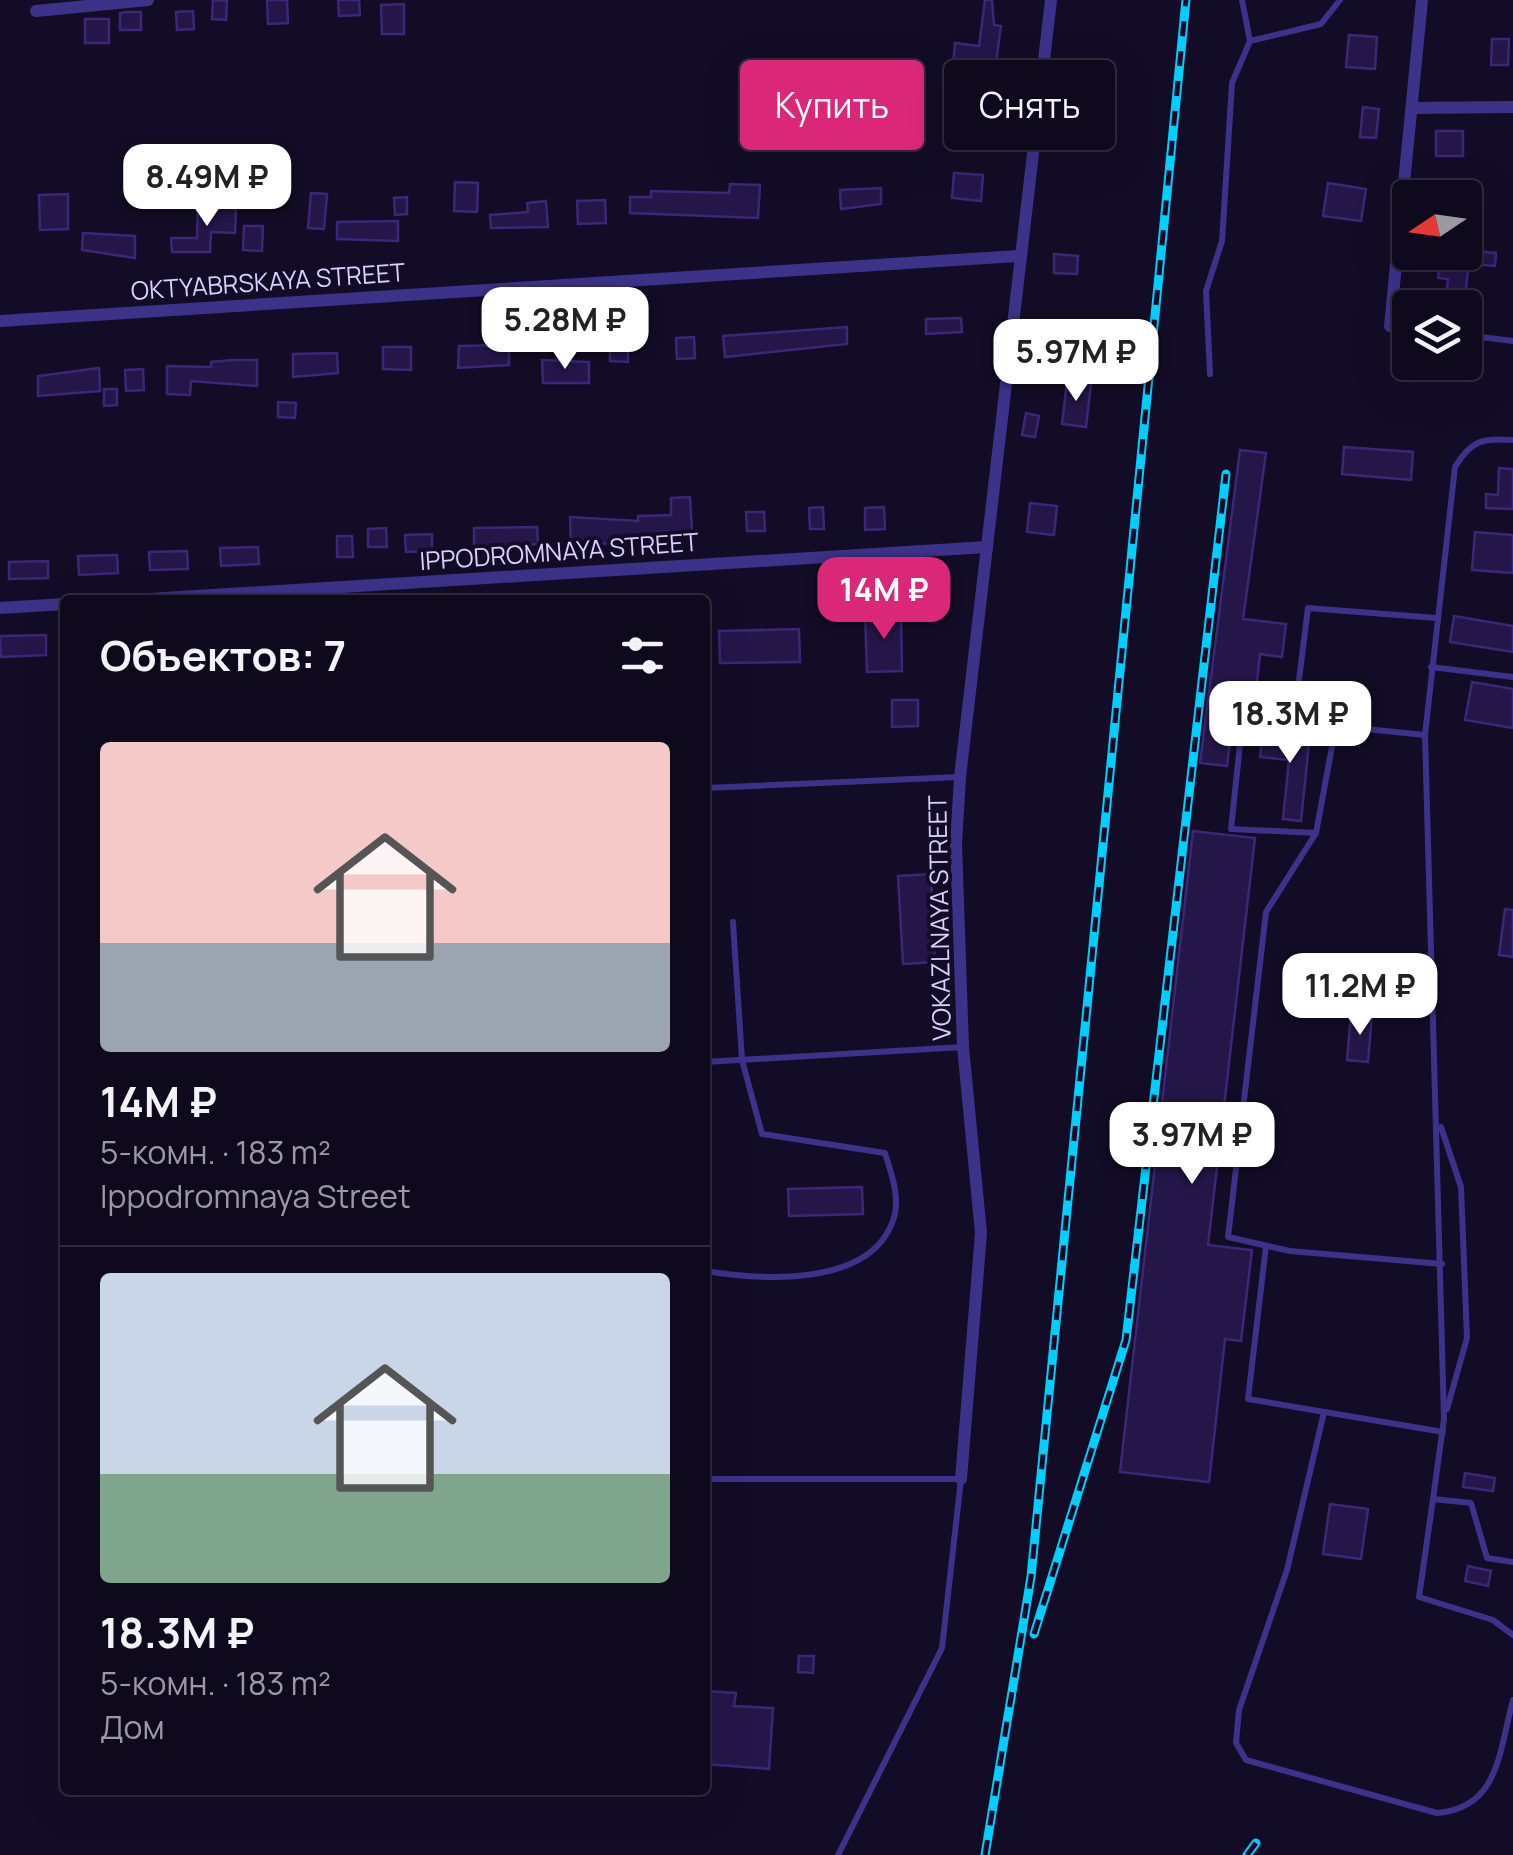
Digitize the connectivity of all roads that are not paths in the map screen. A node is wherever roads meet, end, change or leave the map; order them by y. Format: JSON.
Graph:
{"nodes":[{"id":1,"x":148,"y":0,"type":"edge"},
{"id":2,"x":1050,"y":0,"type":"edge"},
{"id":3,"x":1242,"y":0,"type":"edge"},
{"id":4,"x":1340,"y":0,"type":"edge"},
{"id":5,"x":1422,"y":0,"type":"edge"},
{"id":6,"x":36,"y":11,"type":"dead end"},
{"id":7,"x":1250,"y":41,"type":"junction"},
{"id":8,"x":1513,"y":107,"type":"edge"},
{"id":9,"x":1412,"y":108,"type":"junction"},
{"id":10,"x":1018,"y":256,"type":"junction"},
{"id":11,"x":0,"y":320,"type":"edge"},
{"id":12,"x":1390,"y":326,"type":"edge"},
{"id":13,"x":1482,"y":337,"type":"edge"},
{"id":14,"x":1513,"y":341,"type":"edge"},
{"id":15,"x":1210,"y":374,"type":"dead end"},
{"id":16,"x":1513,"y":440,"type":"edge"},
{"id":17,"x":988,"y":547,"type":"junction"},
{"id":18,"x":214,"y":595,"type":"edge"},
{"id":19,"x":60,"y":604,"type":"edge"},
{"id":20,"x":0,"y":608,"type":"edge"},
{"id":21,"x":1436,"y":618,"type":"junction"},
{"id":22,"x":1432,"y":667,"type":"junction"},
{"id":23,"x":1513,"y":677,"type":"edge"},
{"id":24,"x":1294,"y":720,"type":"junction"},
{"id":25,"x":1336,"y":725,"type":"junction"},
{"id":26,"x":1425,"y":735,"type":"junction"},
{"id":27,"x":960,"y":776,"type":"junction"},
{"id":28,"x":710,"y":788,"type":"edge"},
{"id":29,"x":1316,"y":834,"type":"junction"},
{"id":30,"x":733,"y":922,"type":"dead end"},
{"id":31,"x":963,"y":1047,"type":"junction"},
{"id":32,"x":742,"y":1060,"type":"junction"},
{"id":33,"x":710,"y":1062,"type":"edge"},
{"id":34,"x":1438,"y":1117,"type":"junction"},
{"id":35,"x":1266,"y":1246,"type":"junction"},
{"id":36,"x":1442,"y":1264,"type":"junction"},
{"id":37,"x":710,"y":1272,"type":"edge"},
{"id":38,"x":1324,"y":1412,"type":"junction"},
{"id":39,"x":1444,"y":1420,"type":"junction"},
{"id":40,"x":1443,"y":1432,"type":"junction"},
{"id":41,"x":710,"y":1479,"type":"edge"},
{"id":42,"x":960,"y":1480,"type":"junction"},
{"id":43,"x":1433,"y":1499,"type":"junction"},
{"id":44,"x":1513,"y":1562,"type":"edge"},
{"id":45,"x":1513,"y":1635,"type":"edge"},
{"id":46,"x":1513,"y":1700,"type":"edge"},
{"id":47,"x":838,"y":1855,"type":"edge"}],
"edges":[{"from":1,"to":6,"type":"street"},
{"from":2,"to":10,"type":"street","name":"VOKAZLNAYA STREET"},
{"from":3,"to":7,"type":"lane"},
{"from":4,"to":7,"type":"lane"},
{"from":5,"to":9,"type":"street"},
{"from":7,"to":15,"type":"lane"},
{"from":8,"to":9,"type":"street"},
{"from":9,"to":12,"type":"street"},
{"from":10,"to":11,"type":"street","name":"OKTYABRSKAYA STREET"},
{"from":10,"to":17,"type":"street","name":"VOKAZLNAYA STREET"},
{"from":13,"to":14,"type":"lane"},
{"from":16,"to":21,"type":"lane"},
{"from":17,"to":18,"type":"street","name":"IPPODROMNAYA STREET"},
{"from":17,"to":27,"type":"street","name":"VOKAZLNAYA STREET"},
{"from":19,"to":20,"type":"street"},
{"from":21,"to":22,"type":"lane"},
{"from":21,"to":24,"type":"lane"},
{"from":22,"to":23,"type":"lane"},
{"from":22,"to":26,"type":"lane"},
{"from":24,"to":25,"type":"lane"},
{"from":24,"to":29,"type":"lane"},
{"from":25,"to":26,"type":"lane"},
{"from":25,"to":29,"type":"lane"},
{"from":26,"to":34,"type":"lane"},
{"from":27,"to":28,"type":"lane"},
{"from":27,"to":31,"type":"street","name":"VOKAZLNAYA STREET"},
{"from":29,"to":35,"type":"lane"},
{"from":30,"to":32,"type":"lane"},
{"from":31,"to":32,"type":"lane"},
{"from":31,"to":42,"type":"street","name":"VOKAZLNAYA STREET"},
{"from":32,"to":33,"type":"lane"},
{"from":32,"to":37,"type":"lane"},
{"from":34,"to":36,"type":"lane"},
{"from":34,"to":39,"type":"lane"},
{"from":35,"to":36,"type":"lane"},
{"from":35,"to":38,"type":"lane"},
{"from":36,"to":39,"type":"lane"},
{"from":38,"to":40,"type":"lane"},
{"from":38,"to":46,"type":"lane"},
{"from":39,"to":40,"type":"lane"},
{"from":40,"to":43,"type":"lane"},
{"from":41,"to":42,"type":"lane"},
{"from":42,"to":47,"type":"lane"},
{"from":43,"to":44,"type":"lane"},
{"from":43,"to":45,"type":"lane"}]}
